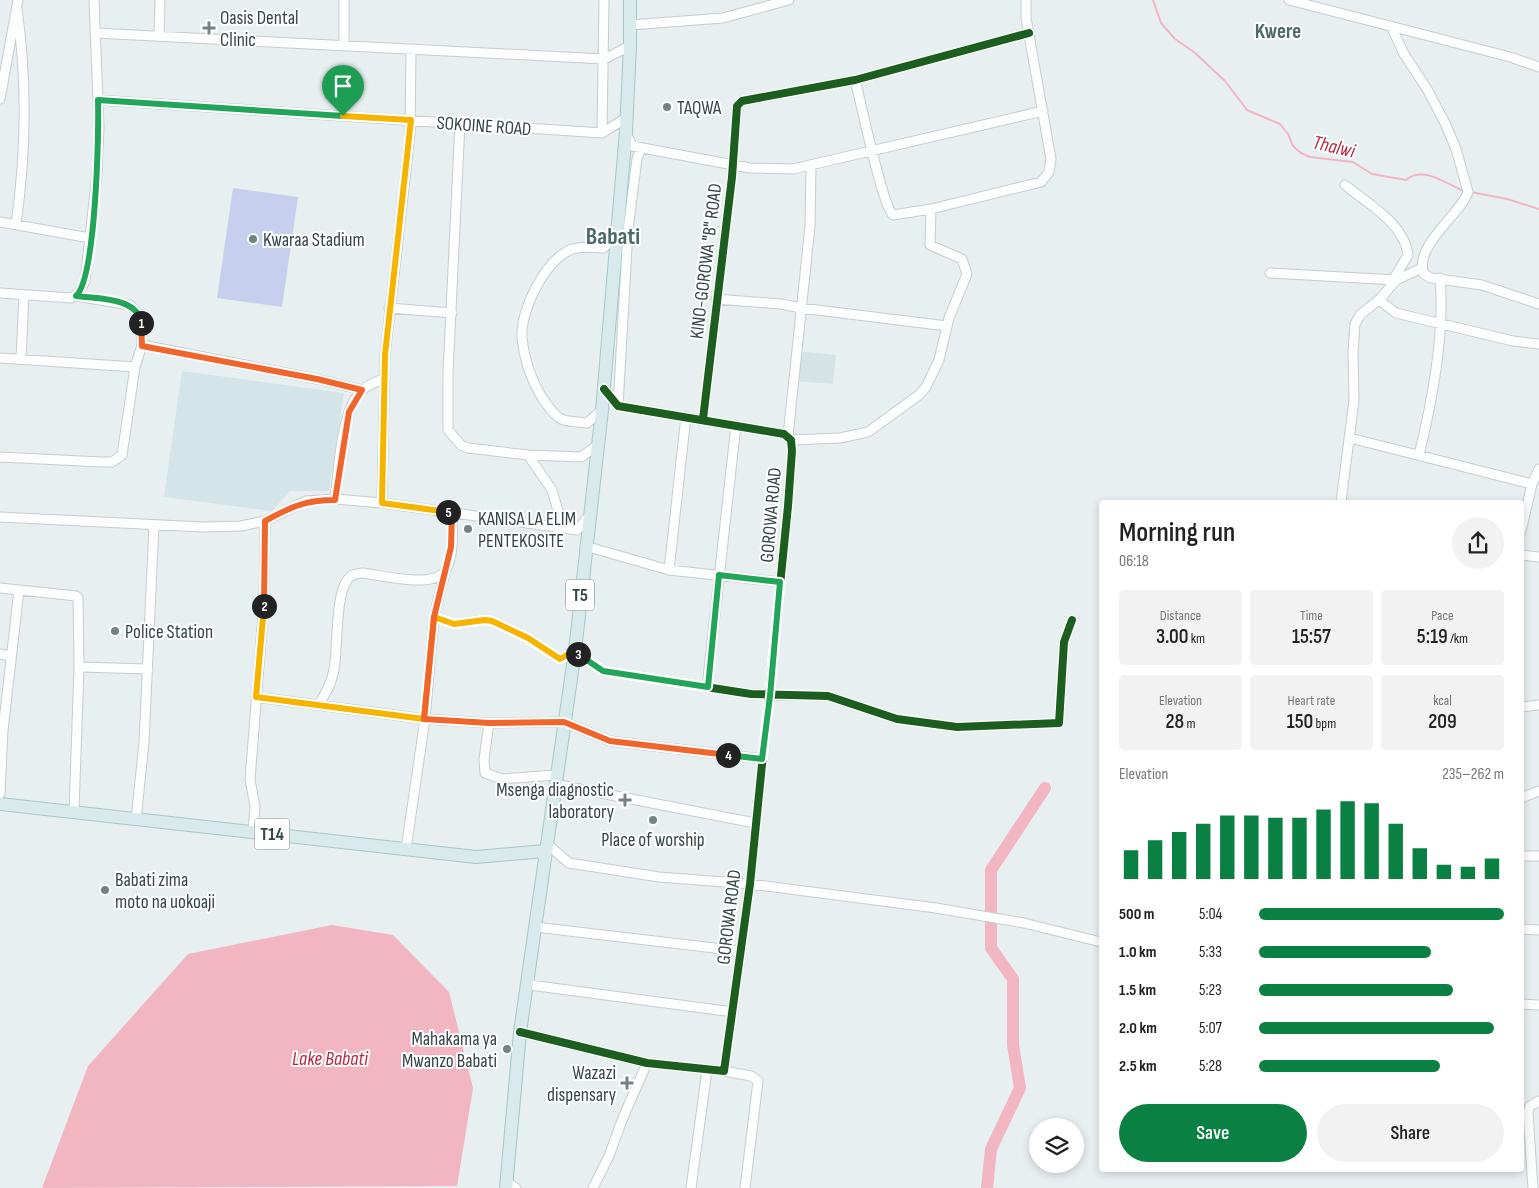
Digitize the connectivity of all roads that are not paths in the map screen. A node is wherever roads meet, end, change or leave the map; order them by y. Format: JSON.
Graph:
{"nodes":[{"id":1,"x":94,"y":0,"type":"edge"},
{"id":2,"x":160,"y":0,"type":"edge"},
{"id":3,"x":344,"y":0,"type":"edge"},
{"id":4,"x":604,"y":0,"type":"edge"},
{"id":5,"x":630,"y":0,"type":"edge"},
{"id":6,"x":789,"y":0,"type":"edge"},
{"id":7,"x":1026,"y":0,"type":"edge"},
{"id":8,"x":1289,"y":0,"type":"edge"},
{"id":9,"x":18,"y":4,"type":"edge"},
{"id":10,"x":630,"y":25,"type":"junction"},
{"id":11,"x":1391,"y":26,"type":"junction"},
{"id":12,"x":95,"y":33,"type":"junction"},
{"id":13,"x":1029,"y":33,"type":"junction"},
{"id":14,"x":159,"y":36,"type":"junction"},
{"id":15,"x":344,"y":45,"type":"junction"},
{"id":16,"x":630,"y":46,"type":"junction"},
{"id":17,"x":411,"y":49,"type":"junction"},
{"id":18,"x":604,"y":59,"type":"junction"},
{"id":19,"x":1539,"y":67,"type":"edge"},
{"id":20,"x":855,"y":80,"type":"junction"},
{"id":21,"x":0,"y":99,"type":"edge"},
{"id":22,"x":98,"y":100,"type":"junction"},
{"id":23,"x":1043,"y":111,"type":"junction"},
{"id":24,"x":411,"y":120,"type":"junction"},
{"id":25,"x":460,"y":123,"type":"junction"},
{"id":26,"x":626,"y":124,"type":"junction"},
{"id":27,"x":602,"y":133,"type":"junction"},
{"id":28,"x":641,"y":148,"type":"junction"},
{"id":29,"x":873,"y":150,"type":"junction"},
{"id":30,"x":733,"y":165,"type":"junction"},
{"id":31,"x":811,"y":165,"type":"junction"},
{"id":32,"x":1345,"y":185,"type":"dead end"},
{"id":33,"x":931,"y":209,"type":"junction"},
{"id":34,"x":0,"y":222,"type":"edge"},
{"id":35,"x":16,"y":224,"type":"junction"},
{"id":36,"x":622,"y":233,"type":"junction"},
{"id":37,"x":90,"y":238,"type":"junction"},
{"id":38,"x":1422,"y":268,"type":"junction"},
{"id":39,"x":1270,"y":273,"type":"dead end"},
{"id":40,"x":1440,"y":278,"type":"junction"},
{"id":41,"x":1395,"y":280,"type":"junction"},
{"id":42,"x":0,"y":293,"type":"edge"},
{"id":43,"x":24,"y":295,"type":"junction"},
{"id":44,"x":76,"y":296,"type":"junction"},
{"id":45,"x":716,"y":299,"type":"junction"},
{"id":46,"x":1379,"y":300,"type":"junction"},
{"id":47,"x":1539,"y":304,"type":"edge"},
{"id":48,"x":389,"y":308,"type":"junction"},
{"id":49,"x":801,"y":308,"type":"junction"},
{"id":50,"x":452,"y":314,"type":"junction"},
{"id":51,"x":1439,"y":324,"type":"junction"},
{"id":52,"x":947,"y":326,"type":"junction"},
{"id":53,"x":1539,"y":344,"type":"edge"},
{"id":54,"x":142,"y":346,"type":"junction"},
{"id":55,"x":0,"y":358,"type":"edge"},
{"id":56,"x":21,"y":359,"type":"junction"},
{"id":57,"x":135,"y":367,"type":"junction"},
{"id":58,"x":385,"y":378,"type":"junction"},
{"id":59,"x":604,"y":389,"type":"junction"},
{"id":60,"x":362,"y":390,"type":"junction"},
{"id":61,"x":618,"y":406,"type":"junction"},
{"id":62,"x":602,"y":410,"type":"junction"},
{"id":63,"x":686,"y":416,"type":"junction"},
{"id":64,"x":703,"y":419,"type":"junction"},
{"id":65,"x":736,"y":425,"type":"junction"},
{"id":66,"x":789,"y":438,"type":"junction"},
{"id":67,"x":1350,"y":438,"type":"junction"},
{"id":68,"x":598,"y":445,"type":"junction"},
{"id":69,"x":528,"y":455,"type":"junction"},
{"id":70,"x":1419,"y":455,"type":"junction"},
{"id":71,"x":0,"y":457,"type":"edge"},
{"id":72,"x":1539,"y":469,"type":"edge"},
{"id":73,"x":1532,"y":484,"type":"junction"},
{"id":74,"x":335,"y":500,"type":"junction"},
{"id":75,"x":1341,"y":500,"type":"edge"},
{"id":76,"x":382,"y":503,"type":"junction"},
{"id":77,"x":452,"y":513,"type":"junction"},
{"id":78,"x":589,"y":516,"type":"junction"},
{"id":79,"x":0,"y":517,"type":"edge"},
{"id":80,"x":1524,"y":518,"type":"edge"},
{"id":81,"x":265,"y":521,"type":"junction"},
{"id":82,"x":154,"y":525,"type":"junction"},
{"id":83,"x":563,"y":528,"type":"junction"},
{"id":84,"x":585,"y":546,"type":"junction"},
{"id":85,"x":1524,"y":556,"type":"edge"},
{"id":86,"x":1539,"y":557,"type":"edge"},
{"id":87,"x":669,"y":570,"type":"junction"},
{"id":88,"x":445,"y":572,"type":"junction"},
{"id":89,"x":719,"y":575,"type":"junction"},
{"id":90,"x":780,"y":582,"type":"junction"},
{"id":91,"x":0,"y":588,"type":"edge"},
{"id":92,"x":19,"y":590,"type":"junction"},
{"id":93,"x":434,"y":617,"type":"junction"},
{"id":94,"x":1072,"y":620,"type":"dead end"},
{"id":95,"x":574,"y":651,"type":"junction"},
{"id":96,"x":0,"y":654,"type":"edge"},
{"id":97,"x":10,"y":656,"type":"junction"},
{"id":98,"x":79,"y":667,"type":"junction"},
{"id":99,"x":148,"y":669,"type":"junction"},
{"id":100,"x":708,"y":687,"type":"junction"},
{"id":101,"x":770,"y":696,"type":"junction"},
{"id":102,"x":256,"y":697,"type":"junction"},
{"id":103,"x":318,"y":705,"type":"junction"},
{"id":104,"x":1539,"y":705,"type":"edge"},
{"id":105,"x":1524,"y":707,"type":"edge"},
{"id":106,"x":424,"y":719,"type":"junction"},
{"id":107,"x":564,"y":722,"type":"junction"},
{"id":108,"x":489,"y":723,"type":"junction"},
{"id":109,"x":762,"y":759,"type":"junction"},
{"id":110,"x":555,"y":780,"type":"junction"},
{"id":111,"x":1539,"y":791,"type":"edge"},
{"id":112,"x":0,"y":794,"type":"edge"},
{"id":113,"x":1524,"y":797,"type":"edge"},
{"id":114,"x":0,"y":804,"type":"edge"},
{"id":115,"x":74,"y":811,"type":"junction"},
{"id":116,"x":549,"y":817,"type":"junction"},
{"id":117,"x":136,"y":820,"type":"junction"},
{"id":118,"x":755,"y":823,"type":"junction"},
{"id":119,"x":253,"y":831,"type":"junction"},
{"id":120,"x":546,"y":848,"type":"junction"},
{"id":121,"x":406,"y":850,"type":"junction"},
{"id":122,"x":1524,"y":856,"type":"edge"},
{"id":123,"x":1539,"y":856,"type":"edge"},
{"id":124,"x":476,"y":857,"type":"junction"},
{"id":125,"x":750,"y":884,"type":"junction"},
{"id":126,"x":535,"y":927,"type":"junction"},
{"id":127,"x":1524,"y":929,"type":"edge"},
{"id":128,"x":1539,"y":930,"type":"edge"},
{"id":129,"x":1099,"y":942,"type":"edge"},
{"id":130,"x":740,"y":951,"type":"junction"},
{"id":131,"x":528,"y":971,"type":"junction"},
{"id":132,"x":1524,"y":1004,"type":"edge"},
{"id":133,"x":1539,"y":1005,"type":"edge"},
{"id":134,"x":733,"y":1012,"type":"junction"},
{"id":135,"x":520,"y":1032,"type":"junction"},
{"id":136,"x":647,"y":1063,"type":"junction"},
{"id":137,"x":706,"y":1070,"type":"junction"},
{"id":138,"x":724,"y":1071,"type":"junction"},
{"id":139,"x":1539,"y":1102,"type":"edge"},
{"id":140,"x":510,"y":1186,"type":"edge"},
{"id":141,"x":593,"y":1188,"type":"edge"},
{"id":142,"x":691,"y":1188,"type":"edge"},
{"id":143,"x":745,"y":1188,"type":"edge"},
{"id":144,"x":1533,"y":1188,"type":"edge"}],
"edges":[{"from":1,"to":12,"type":"street"},
{"from":2,"to":14,"type":"street"},
{"from":3,"to":15,"type":"street"},
{"from":4,"to":18,"type":"street"},
{"from":5,"to":10,"type":"highway","number":"T5"},
{"from":6,"to":10,"type":"street"},
{"from":7,"to":13,"type":"street"},
{"from":8,"to":11,"type":"street"},
{"from":9,"to":21,"type":"street"},
{"from":9,"to":35,"type":"street"},
{"from":10,"to":16,"type":"highway","number":"T5"},
{"from":11,"to":19,"type":"street"},
{"from":11,"to":38,"type":"street"},
{"from":12,"to":14,"type":"street"},
{"from":12,"to":22,"type":"street"},
{"from":13,"to":20,"type":"street"},
{"from":13,"to":23,"type":"street"},
{"from":14,"to":15,"type":"street"},
{"from":15,"to":17,"type":"street"},
{"from":16,"to":18,"type":"street"},
{"from":16,"to":26,"type":"highway","number":"T5"},
{"from":17,"to":18,"type":"street"},
{"from":17,"to":24,"type":"street"},
{"from":18,"to":27,"type":"street"},
{"from":20,"to":29,"type":"street"},
{"from":20,"to":30,"type":"street","name":"KINO-GOROWA \"B\" ROAD"},
{"from":22,"to":24,"type":"street","name":"SOKOINE ROAD"},
{"from":22,"to":37,"type":"street"},
{"from":23,"to":29,"type":"street"},
{"from":23,"to":33,"type":"street"},
{"from":24,"to":25,"type":"street","name":"SOKOINE ROAD"},
{"from":24,"to":48,"type":"street"},
{"from":25,"to":27,"type":"street","name":"SOKOINE ROAD"},
{"from":25,"to":50,"type":"street"},
{"from":26,"to":27,"type":"street"},
{"from":26,"to":28,"type":"street"},
{"from":26,"to":36,"type":"highway","number":"T5"},
{"from":28,"to":30,"type":"street"},
{"from":28,"to":36,"type":"street"},
{"from":29,"to":31,"type":"street"},
{"from":29,"to":33,"type":"street"},
{"from":30,"to":31,"type":"street"},
{"from":30,"to":45,"type":"street","name":"KINO-GOROWA \"B\" ROAD"},
{"from":31,"to":49,"type":"street","name":"GOROWA ROAD"},
{"from":32,"to":41,"type":"street"},
{"from":33,"to":52,"type":"street"},
{"from":34,"to":35,"type":"street"},
{"from":35,"to":37,"type":"street"},
{"from":36,"to":59,"type":"highway","number":"T5"},
{"from":36,"to":61,"type":"street"},
{"from":36,"to":62,"type":"street"},
{"from":37,"to":44,"type":"street"},
{"from":38,"to":40,"type":"street"},
{"from":38,"to":41,"type":"street"},
{"from":39,"to":41,"type":"street"},
{"from":40,"to":47,"type":"street"},
{"from":40,"to":51,"type":"street"},
{"from":41,"to":46,"type":"street"},
{"from":42,"to":43,"type":"street"},
{"from":43,"to":44,"type":"street"},
{"from":43,"to":56,"type":"street"},
{"from":44,"to":54,"type":"street"},
{"from":45,"to":49,"type":"street"},
{"from":45,"to":64,"type":"street","name":"KINO-GOROWA \"B\" ROAD"},
{"from":46,"to":51,"type":"street"},
{"from":46,"to":67,"type":"street"},
{"from":48,"to":50,"type":"street"},
{"from":48,"to":58,"type":"street"},
{"from":49,"to":52,"type":"street"},
{"from":49,"to":66,"type":"street","name":"GOROWA ROAD"},
{"from":50,"to":69,"type":"street"},
{"from":51,"to":53,"type":"street"},
{"from":51,"to":70,"type":"street"},
{"from":52,"to":66,"type":"street"},
{"from":54,"to":57,"type":"street"},
{"from":54,"to":60,"type":"street"},
{"from":55,"to":56,"type":"street"},
{"from":56,"to":57,"type":"street"},
{"from":57,"to":71,"type":"street"},
{"from":58,"to":60,"type":"street"},
{"from":58,"to":76,"type":"street"},
{"from":59,"to":61,"type":"street"},
{"from":59,"to":62,"type":"highway","number":"T5"},
{"from":60,"to":74,"type":"street"},
{"from":61,"to":63,"type":"street"},
{"from":62,"to":68,"type":"highway","number":"T5"},
{"from":63,"to":64,"type":"street"},
{"from":63,"to":87,"type":"street"},
{"from":64,"to":65,"type":"street"},
{"from":65,"to":66,"type":"street"},
{"from":65,"to":89,"type":"street"},
{"from":66,"to":90,"type":"street","name":"GOROWA ROAD"},
{"from":67,"to":70,"type":"street"},
{"from":67,"to":75,"type":"street"},
{"from":68,"to":69,"type":"street"},
{"from":68,"to":78,"type":"highway","number":"T5"},
{"from":69,"to":83,"type":"street"},
{"from":70,"to":73,"type":"street"},
{"from":72,"to":73,"type":"street"},
{"from":73,"to":80,"type":"street"},
{"from":74,"to":76,"type":"street"},
{"from":74,"to":81,"type":"street"},
{"from":76,"to":77,"type":"street"},
{"from":77,"to":83,"type":"street"},
{"from":77,"to":88,"type":"street"},
{"from":78,"to":83,"type":"street"},
{"from":78,"to":84,"type":"highway","number":"T5"},
{"from":79,"to":82,"type":"street"},
{"from":81,"to":82,"type":"street"},
{"from":81,"to":102,"type":"street"},
{"from":82,"to":99,"type":"street"},
{"from":84,"to":87,"type":"street"},
{"from":84,"to":95,"type":"highway","number":"T5"},
{"from":85,"to":86,"type":"street"},
{"from":87,"to":89,"type":"street"},
{"from":88,"to":93,"type":"street"},
{"from":88,"to":103,"type":"street"},
{"from":89,"to":90,"type":"street"},
{"from":89,"to":100,"type":"street"},
{"from":90,"to":101,"type":"street","name":"GOROWA ROAD"},
{"from":91,"to":92,"type":"street"},
{"from":92,"to":97,"type":"street"},
{"from":92,"to":98,"type":"street"},
{"from":93,"to":95,"type":"street"},
{"from":93,"to":106,"type":"street"},
{"from":94,"to":101,"type":"street"},
{"from":95,"to":100,"type":"street"},
{"from":95,"to":107,"type":"highway","number":"T5"},
{"from":96,"to":97,"type":"street"},
{"from":97,"to":112,"type":"street"},
{"from":98,"to":99,"type":"street"},
{"from":98,"to":115,"type":"street"},
{"from":99,"to":117,"type":"street"},
{"from":100,"to":101,"type":"street"},
{"from":101,"to":109,"type":"street","name":"GOROWA ROAD"},
{"from":102,"to":103,"type":"street"},
{"from":102,"to":119,"type":"street"},
{"from":103,"to":106,"type":"street"},
{"from":104,"to":105,"type":"street"},
{"from":106,"to":108,"type":"street"},
{"from":106,"to":121,"type":"street"},
{"from":107,"to":108,"type":"street"},
{"from":107,"to":109,"type":"street"},
{"from":107,"to":110,"type":"highway","number":"T5"},
{"from":108,"to":110,"type":"street"},
{"from":109,"to":118,"type":"street","name":"GOROWA ROAD"},
{"from":110,"to":116,"type":"highway","number":"T5"},
{"from":110,"to":118,"type":"street"},
{"from":111,"to":113,"type":"street"},
{"from":114,"to":115,"type":"highway","number":"T14"},
{"from":115,"to":117,"type":"highway","number":"T14"},
{"from":116,"to":120,"type":"highway","number":"T5"},
{"from":116,"to":124,"type":"highway","number":"T14"},
{"from":117,"to":119,"type":"highway","number":"T14"},
{"from":118,"to":125,"type":"street","name":"GOROWA ROAD"},
{"from":119,"to":121,"type":"highway","number":"T14"},
{"from":120,"to":124,"type":"highway","number":"T14"},
{"from":120,"to":125,"type":"street"},
{"from":120,"to":126,"type":"highway","number":"T5"},
{"from":121,"to":124,"type":"highway","number":"T14"},
{"from":122,"to":123,"type":"street"},
{"from":125,"to":129,"type":"street"},
{"from":125,"to":130,"type":"street","name":"GOROWA ROAD"},
{"from":126,"to":130,"type":"street"},
{"from":126,"to":131,"type":"highway","number":"T5"},
{"from":127,"to":128,"type":"street"},
{"from":130,"to":134,"type":"street","name":"GOROWA ROAD"},
{"from":131,"to":134,"type":"street"},
{"from":131,"to":135,"type":"highway","number":"T5"},
{"from":132,"to":133,"type":"street"},
{"from":134,"to":138,"type":"street","name":"GOROWA ROAD"},
{"from":135,"to":136,"type":"street"},
{"from":135,"to":140,"type":"highway","number":"T5"},
{"from":136,"to":137,"type":"street"},
{"from":136,"to":141,"type":"street"},
{"from":137,"to":138,"type":"street"},
{"from":137,"to":142,"type":"street"},
{"from":138,"to":143,"type":"street"},
{"from":139,"to":144,"type":"street"}]}
